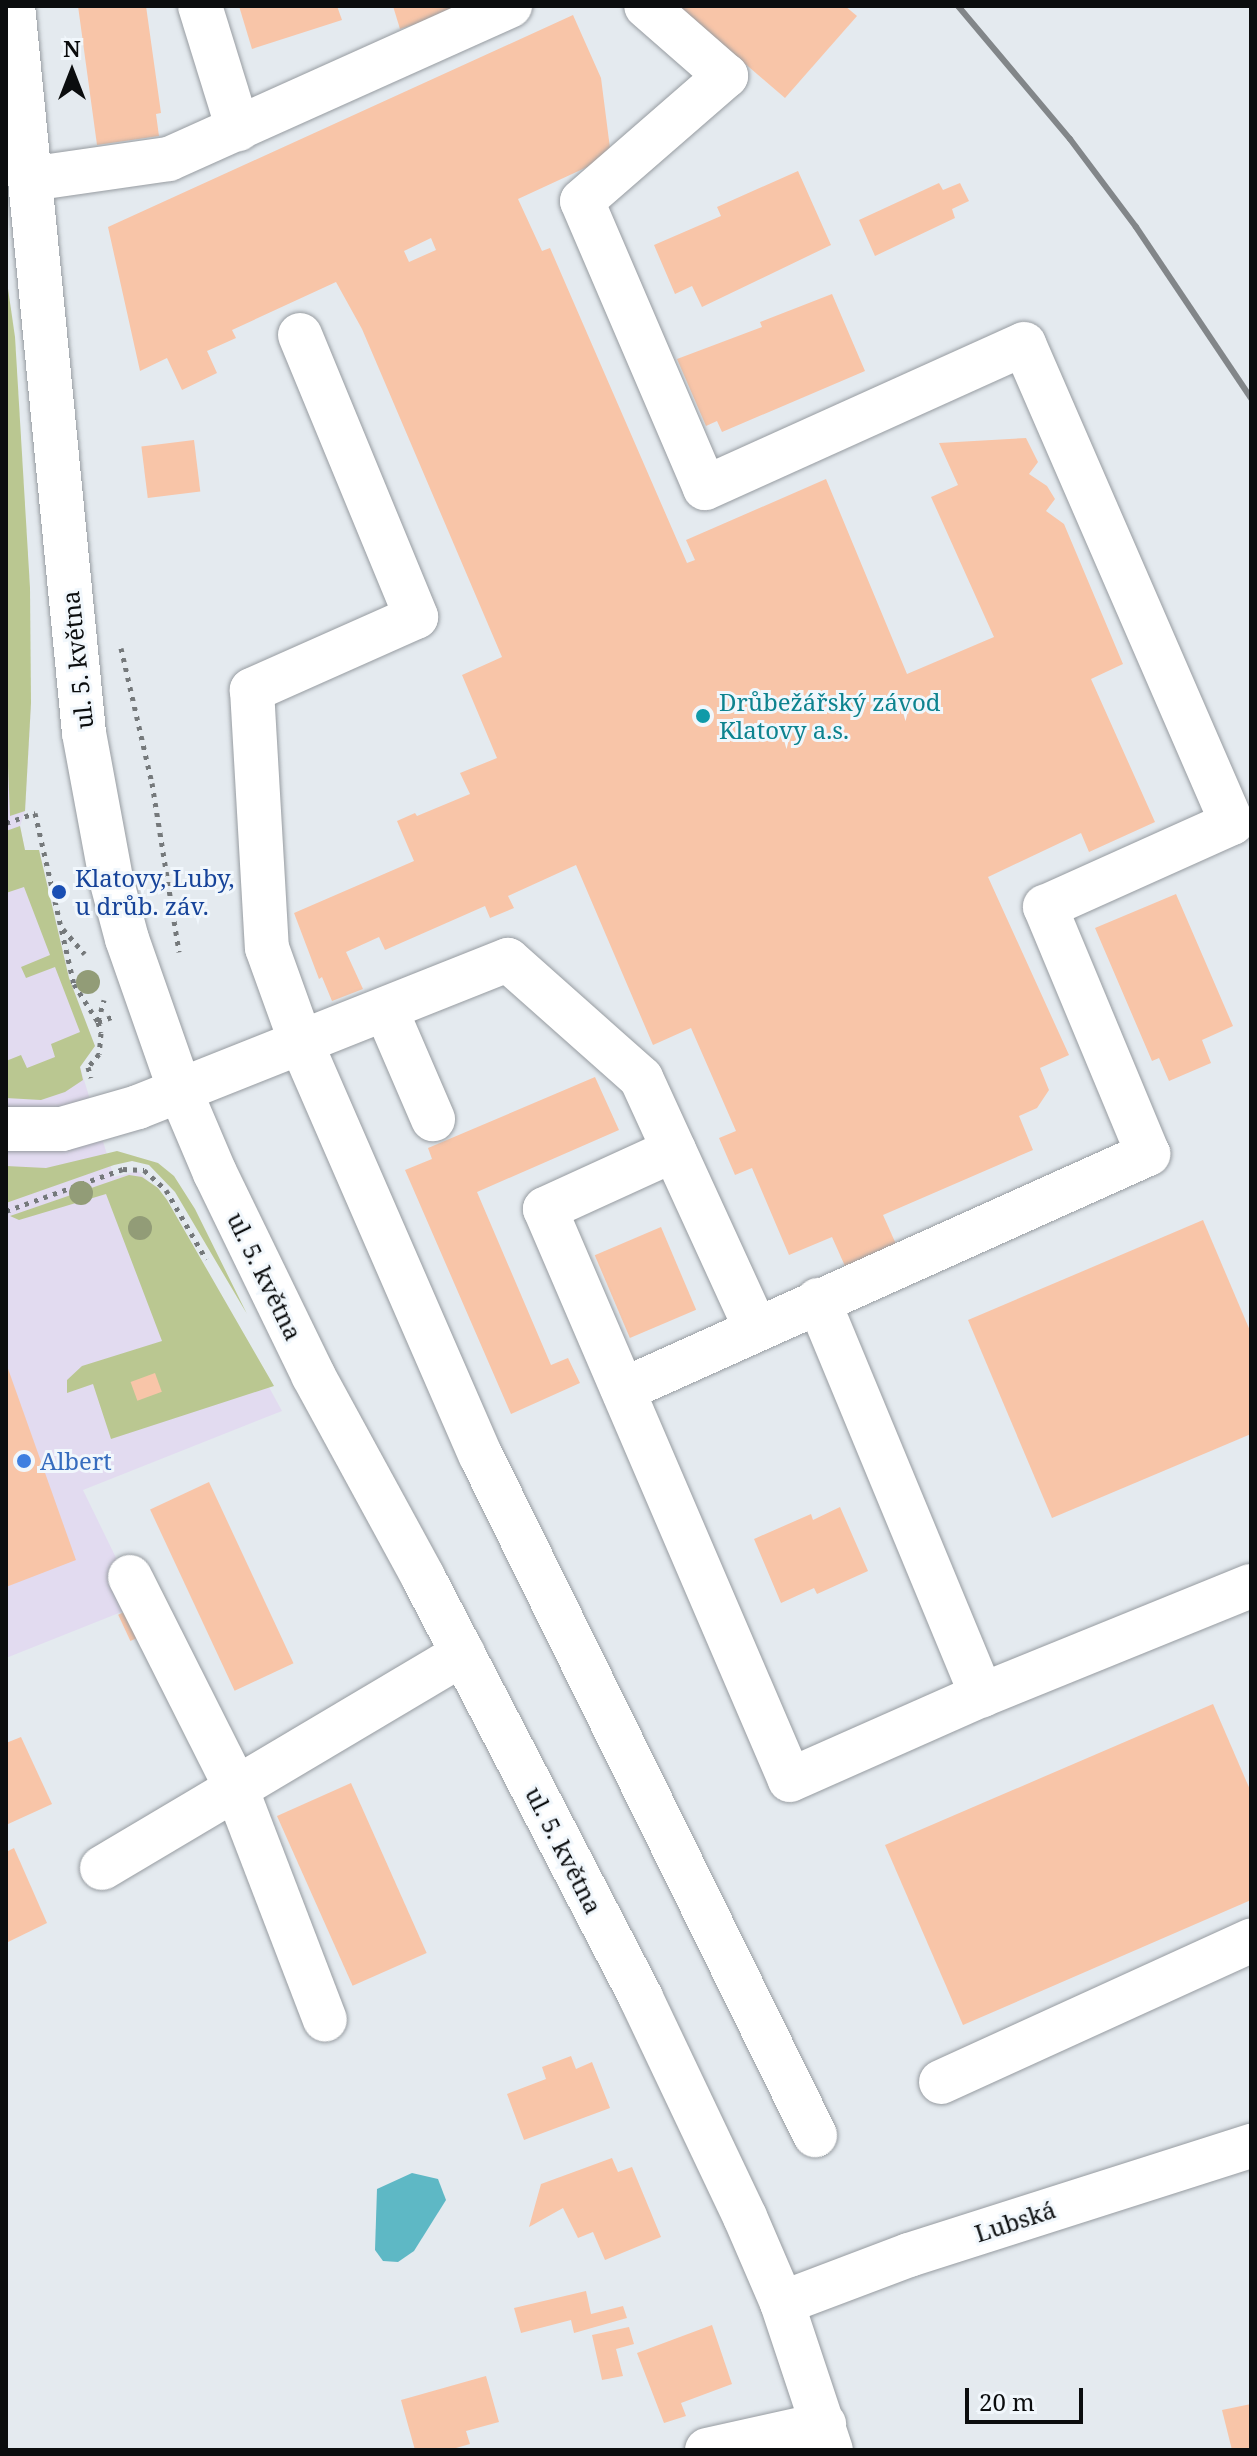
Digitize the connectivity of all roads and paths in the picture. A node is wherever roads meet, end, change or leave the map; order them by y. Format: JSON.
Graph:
{"nodes":[{"id":1,"x":13,"y":6,"type":"edge"},
{"id":2,"x":200,"y":6,"type":"edge"},
{"id":3,"x":510,"y":6,"type":"edge"},
{"id":4,"x":646,"y":6,"type":"edge"},
{"id":5,"x":15,"y":125,"type":"edge"},
{"id":6,"x":238,"y":129,"type":"junction"},
{"id":7,"x":30,"y":179,"type":"junction"},
{"id":8,"x":300,"y":335,"type":"dead end"},
{"id":9,"x":6,"y":823,"type":"edge"},
{"id":10,"x":62,"y":928,"type":"junction"},
{"id":11,"x":87,"y":957,"type":"dead end"},
{"id":12,"x":103,"y":989,"type":"dead end"},
{"id":13,"x":386,"y":1010,"type":"junction"},
{"id":14,"x":98,"y":1022,"type":"junction"},
{"id":15,"x":302,"y":1045,"type":"junction"},
{"id":16,"x":181,"y":1093,"type":"junction"},
{"id":17,"x":105,"y":1118,"type":"junction"},
{"id":18,"x":433,"y":1119,"type":"dead end"},
{"id":19,"x":6,"y":1129,"type":"edge"},
{"id":20,"x":674,"y":1150,"type":"junction"},
{"id":21,"x":6,"y":1211,"type":"edge"},
{"id":22,"x":818,"y":1300,"type":"junction"},
{"id":23,"x":756,"y":1329,"type":"junction"},
{"id":24,"x":623,"y":1390,"type":"junction"},
{"id":25,"x":130,"y":1577,"type":"dead end"},
{"id":26,"x":1251,"y":1586,"type":"edge"},
{"id":27,"x":463,"y":1654,"type":"junction"},
{"id":28,"x":982,"y":1695,"type":"junction"},
{"id":29,"x":236,"y":1788,"type":"junction"},
{"id":30,"x":102,"y":1868,"type":"dead end"},
{"id":31,"x":1251,"y":1941,"type":"edge"},
{"id":32,"x":325,"y":2020,"type":"dead end"},
{"id":33,"x":941,"y":2082,"type":"dead end"},
{"id":34,"x":815,"y":2135,"type":"dead end"},
{"id":35,"x":1251,"y":2146,"type":"edge"},
{"id":36,"x":782,"y":2303,"type":"junction"},
{"id":37,"x":827,"y":2437,"type":"edge"},
{"id":38,"x":707,"y":2450,"type":"edge"}],
"edges":[{"from":1,"to":5,"type":"street","name":"ul. 5. května"},
{"from":2,"to":6,"type":"street"},
{"from":3,"to":6,"type":"street"},
{"from":4,"to":22,"type":"street"},
{"from":5,"to":7,"type":"street","name":"ul. 5. května"},
{"from":6,"to":7,"type":"street"},
{"from":7,"to":16,"type":"street","name":"ul. 5. května"},
{"from":8,"to":15,"type":"street"},
{"from":9,"to":10,"type":"path"},
{"from":10,"to":11,"type":"path"},
{"from":10,"to":14,"type":"path"},
{"from":12,"to":14,"type":"path"},
{"from":13,"to":15,"type":"street"},
{"from":13,"to":18,"type":"street"},
{"from":13,"to":20,"type":"street"},
{"from":14,"to":17,"type":"path"},
{"from":15,"to":16,"type":"street"},
{"from":15,"to":34,"type":"street"},
{"from":16,"to":17,"type":"street"},
{"from":16,"to":27,"type":"street","name":"ul. 5. května"},
{"from":17,"to":19,"type":"street"},
{"from":17,"to":21,"type":"path"},
{"from":20,"to":23,"type":"street"},
{"from":20,"to":24,"type":"street"},
{"from":22,"to":23,"type":"street"},
{"from":22,"to":28,"type":"street"},
{"from":23,"to":24,"type":"street"},
{"from":24,"to":28,"type":"street"},
{"from":25,"to":29,"type":"street"},
{"from":26,"to":28,"type":"street"},
{"from":27,"to":29,"type":"street"},
{"from":27,"to":36,"type":"street","name":"ul. 5. května"},
{"from":29,"to":30,"type":"street"},
{"from":29,"to":32,"type":"street"},
{"from":31,"to":33,"type":"street"},
{"from":35,"to":36,"type":"street","name":"Lubská"},
{"from":36,"to":37,"type":"street","name":"ul. 5. května"},
{"from":37,"to":38,"type":"street"}]}
